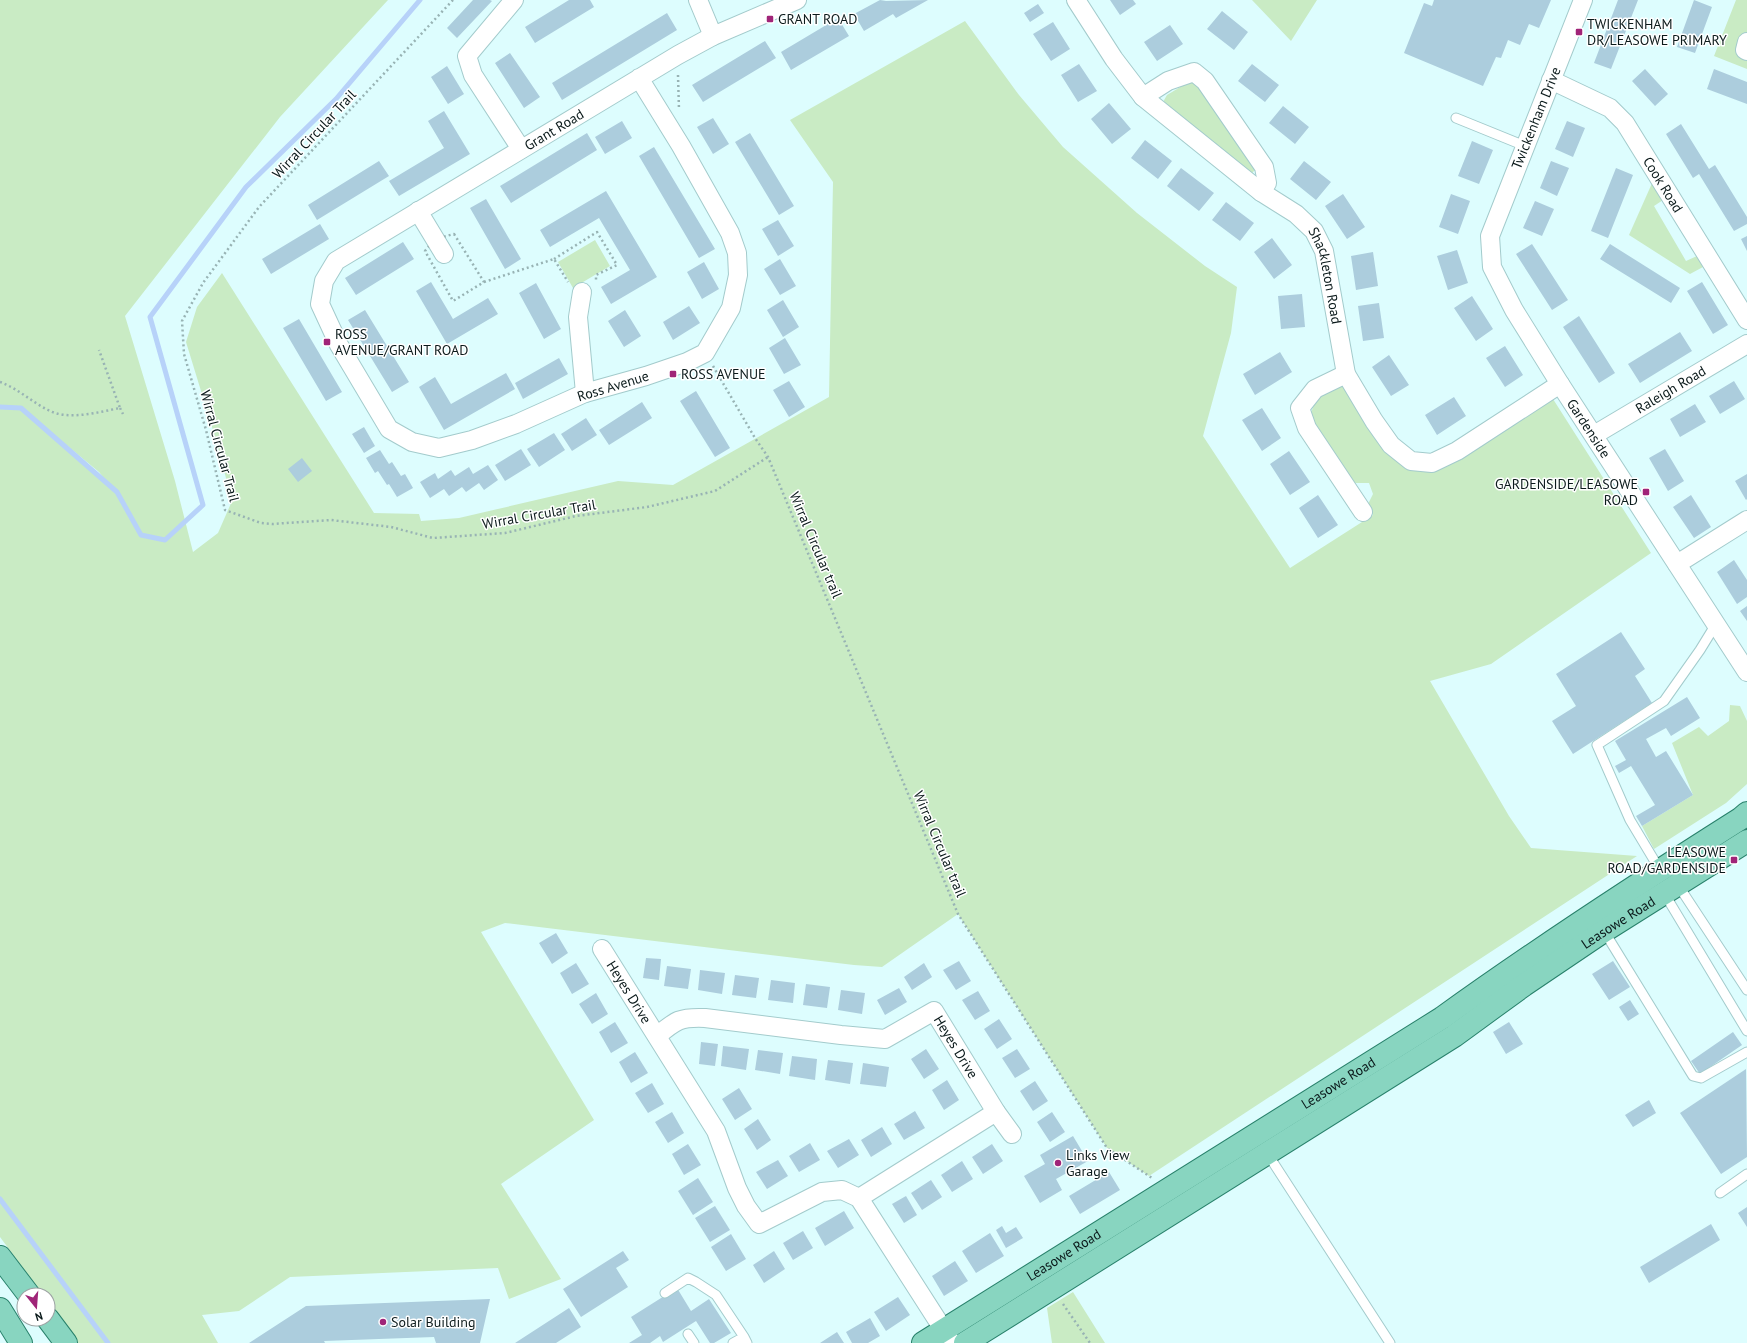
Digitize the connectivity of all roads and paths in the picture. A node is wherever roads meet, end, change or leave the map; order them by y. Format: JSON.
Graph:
{"nodes":[{"id":1,"x":453,"y":0,"type":"edge"},
{"id":2,"x":514,"y":0,"type":"edge"},
{"id":3,"x":698,"y":0,"type":"edge"},
{"id":4,"x":797,"y":0,"type":"edge"},
{"id":5,"x":1076,"y":0,"type":"edge"},
{"id":6,"x":1583,"y":0,"type":"edge"},
{"id":7,"x":713,"y":36,"type":"junction"},
{"id":8,"x":1747,"y":42,"type":"edge"},
{"id":9,"x":1747,"y":51,"type":"edge"},
{"id":10,"x":678,"y":55,"type":"junction"},
{"id":11,"x":639,"y":78,"type":"junction"},
{"id":12,"x":1551,"y":80,"type":"junction"},
{"id":13,"x":1143,"y":97,"type":"junction"},
{"id":14,"x":679,"y":112,"type":"dead end"},
{"id":15,"x":1456,"y":118,"type":"dead end"},
{"id":16,"x":1525,"y":146,"type":"junction"},
{"id":17,"x":521,"y":149,"type":"junction"},
{"id":18,"x":1261,"y":192,"type":"junction"},
{"id":19,"x":418,"y":211,"type":"junction"},
{"id":20,"x":1490,"y":236,"type":"joint"},
{"id":21,"x":444,"y":254,"type":"dead end"},
{"id":22,"x":554,"y":259,"type":"junction"},
{"id":23,"x":324,"y":281,"type":"joint"},
{"id":24,"x":484,"y":282,"type":"dead end"},
{"id":25,"x":586,"y":292,"type":"junction"},
{"id":26,"x":1747,"y":320,"type":"edge"},
{"id":27,"x":1747,"y":344,"type":"edge"},
{"id":28,"x":99,"y":350,"type":"dead end"},
{"id":29,"x":705,"y":353,"type":"junction"},
{"id":30,"x":1346,"y":374,"type":"junction"},
{"id":31,"x":0,"y":382,"type":"edge"},
{"id":32,"x":1560,"y":384,"type":"junction"},
{"id":33,"x":585,"y":393,"type":"junction"},
{"id":34,"x":120,"y":408,"type":"junction"},
{"id":35,"x":123,"y":414,"type":"dead end"},
{"id":36,"x":1594,"y":435,"type":"junction"},
{"id":37,"x":768,"y":457,"type":"junction"},
{"id":38,"x":1363,"y":512,"type":"dead end"},
{"id":39,"x":1747,"y":520,"type":"edge"},
{"id":40,"x":1677,"y":564,"type":"junction"},
{"id":41,"x":1716,"y":624,"type":"junction"},
{"id":42,"x":1747,"y":672,"type":"edge"},
{"id":43,"x":1747,"y":813,"type":"edge"},
{"id":44,"x":1747,"y":841,"type":"edge"},
{"id":45,"x":1660,"y":870,"type":"junction"},
{"id":46,"x":1671,"y":889,"type":"junction"},
{"id":47,"x":1604,"y":931,"type":"junction"},
{"id":48,"x":602,"y":949,"type":"dead end"},
{"id":49,"x":1747,"y":990,"type":"edge"},
{"id":50,"x":1747,"y":1031,"type":"edge"},
{"id":51,"x":657,"y":1036,"type":"junction"},
{"id":52,"x":1747,"y":1052,"type":"edge"},
{"id":53,"x":996,"y":1112,"type":"junction"},
{"id":54,"x":1012,"y":1134,"type":"dead end"},
{"id":55,"x":1267,"y":1153,"type":"junction"},
{"id":56,"x":1747,"y":1174,"type":"edge"},
{"id":57,"x":1169,"y":1190,"type":"junction"},
{"id":58,"x":1720,"y":1193,"type":"dead end"},
{"id":59,"x":859,"y":1198,"type":"junction"},
{"id":60,"x":0,"y":1257,"type":"edge"},
{"id":61,"x":0,"y":1262,"type":"edge"},
{"id":62,"x":16,"y":1287,"type":"edge"},
{"id":63,"x":23,"y":1287,"type":"edge"},
{"id":64,"x":1053,"y":1288,"type":"junction"},
{"id":65,"x":665,"y":1293,"type":"dead end"},
{"id":66,"x":0,"y":1309,"type":"edge"},
{"id":67,"x":0,"y":1321,"type":"edge"},
{"id":68,"x":40,"y":1327,"type":"edge"},
{"id":69,"x":54,"y":1327,"type":"edge"},
{"id":70,"x":688,"y":1334,"type":"dead end"},
{"id":71,"x":948,"y":1337,"type":"edge"},
{"id":72,"x":745,"y":1340,"type":"edge"},
{"id":73,"x":11,"y":1343,"type":"edge"},
{"id":74,"x":21,"y":1343,"type":"edge"},
{"id":75,"x":50,"y":1343,"type":"edge"},
{"id":76,"x":66,"y":1343,"type":"edge"},
{"id":77,"x":694,"y":1343,"type":"edge"},
{"id":78,"x":733,"y":1343,"type":"edge"},
{"id":79,"x":923,"y":1343,"type":"edge"},
{"id":80,"x":965,"y":1343,"type":"edge"},
{"id":81,"x":1090,"y":1343,"type":"edge"},
{"id":82,"x":1390,"y":1343,"type":"edge"}],
"edges":[{"from":1,"to":37,"type":"path","name":"Wirral Circular Trail"},
{"from":2,"to":17,"type":"street"},
{"from":3,"to":7,"type":"street"},
{"from":4,"to":7,"type":"street","name":"Grant Road"},
{"from":5,"to":13,"type":"street","name":"Shackleton Road"},
{"from":6,"to":12,"type":"street","name":"Twickenham Drive"},
{"from":7,"to":10,"type":"street","name":"Grant Road"},
{"from":8,"to":9,"type":"street"},
{"from":10,"to":11,"type":"street","name":"Grant Road"},
{"from":10,"to":14,"type":"path"},
{"from":11,"to":17,"type":"street","name":"Grant Road"},
{"from":11,"to":29,"type":"street"},
{"from":12,"to":16,"type":"street","name":"Twickenham Drive"},
{"from":12,"to":26,"type":"street","name":"Cook Road"},
{"from":13,"to":18,"type":"street","name":"Shackleton Road"},
{"from":13,"to":18,"type":"street"},
{"from":15,"to":16,"type":"lane"},
{"from":16,"to":20,"type":"street","name":"Twickenham Drive"},
{"from":17,"to":19,"type":"street","name":"Grant Road"},
{"from":18,"to":30,"type":"street","name":"Shackleton Road"},
{"from":19,"to":21,"type":"street"},
{"from":19,"to":23,"type":"street","name":"Grant Road"},
{"from":20,"to":32,"type":"street","name":"Gardenside"},
{"from":22,"to":24,"type":"path"},
{"from":22,"to":25,"type":"path"},
{"from":22,"to":25,"type":"path"},
{"from":23,"to":33,"type":"street","name":"Ross Avenue"},
{"from":25,"to":33,"type":"street"},
{"from":27,"to":36,"type":"street","name":"Raleigh Road"},
{"from":28,"to":34,"type":"path"},
{"from":29,"to":33,"type":"street","name":"Ross Avenue"},
{"from":29,"to":37,"type":"path","name":"Wirral Circular trail"},
{"from":30,"to":32,"type":"street","name":"Shackleton Road"},
{"from":30,"to":38,"type":"street"},
{"from":31,"to":34,"type":"path"},
{"from":32,"to":36,"type":"street","name":"Gardenside"},
{"from":34,"to":35,"type":"path"},
{"from":36,"to":40,"type":"street","name":"Gardenside"},
{"from":37,"to":57,"type":"path","name":"Wirral Circular trail"},
{"from":39,"to":40,"type":"street"},
{"from":40,"to":41,"type":"street","name":"Gardenside"},
{"from":41,"to":42,"type":"street","name":"Gardenside"},
{"from":41,"to":45,"type":"lane"},
{"from":43,"to":45,"type":"main road","name":"Leasowe Road"},
{"from":44,"to":46,"type":"main road","name":"Leasowe Road"},
{"from":45,"to":57,"type":"main road","name":"Leasowe Road"},
{"from":46,"to":47,"type":"main road","name":"Leasowe Road"},
{"from":46,"to":49,"type":"lane"},
{"from":46,"to":50,"type":"lane"},
{"from":47,"to":52,"type":"lane"},
{"from":47,"to":55,"type":"main road","name":"Leasowe Road"},
{"from":48,"to":51,"type":"street","name":"Heyes Drive"},
{"from":51,"to":53,"type":"street","name":"Heyes Drive"},
{"from":51,"to":59,"type":"street","name":"Heyes Drive"},
{"from":53,"to":54,"type":"street"},
{"from":53,"to":59,"type":"street"},
{"from":55,"to":64,"type":"main road","name":"Leasowe Road"},
{"from":55,"to":82,"type":"lane"},
{"from":56,"to":58,"type":"lane"},
{"from":57,"to":71,"type":"main road","name":"Leasowe Road"},
{"from":59,"to":71,"type":"street"},
{"from":60,"to":63,"type":"main road"},
{"from":61,"to":62,"type":"main road"},
{"from":64,"to":80,"type":"main road","name":"Leasowe Road"},
{"from":64,"to":81,"type":"path"},
{"from":65,"to":72,"type":"lane"},
{"from":66,"to":74,"type":"main road"},
{"from":67,"to":73,"type":"main road"},
{"from":68,"to":75,"type":"main road"},
{"from":69,"to":76,"type":"main road"},
{"from":70,"to":77,"type":"lane"},
{"from":71,"to":79,"type":"main road","name":"Leasowe Road"},
{"from":72,"to":78,"type":"lane"}]}
